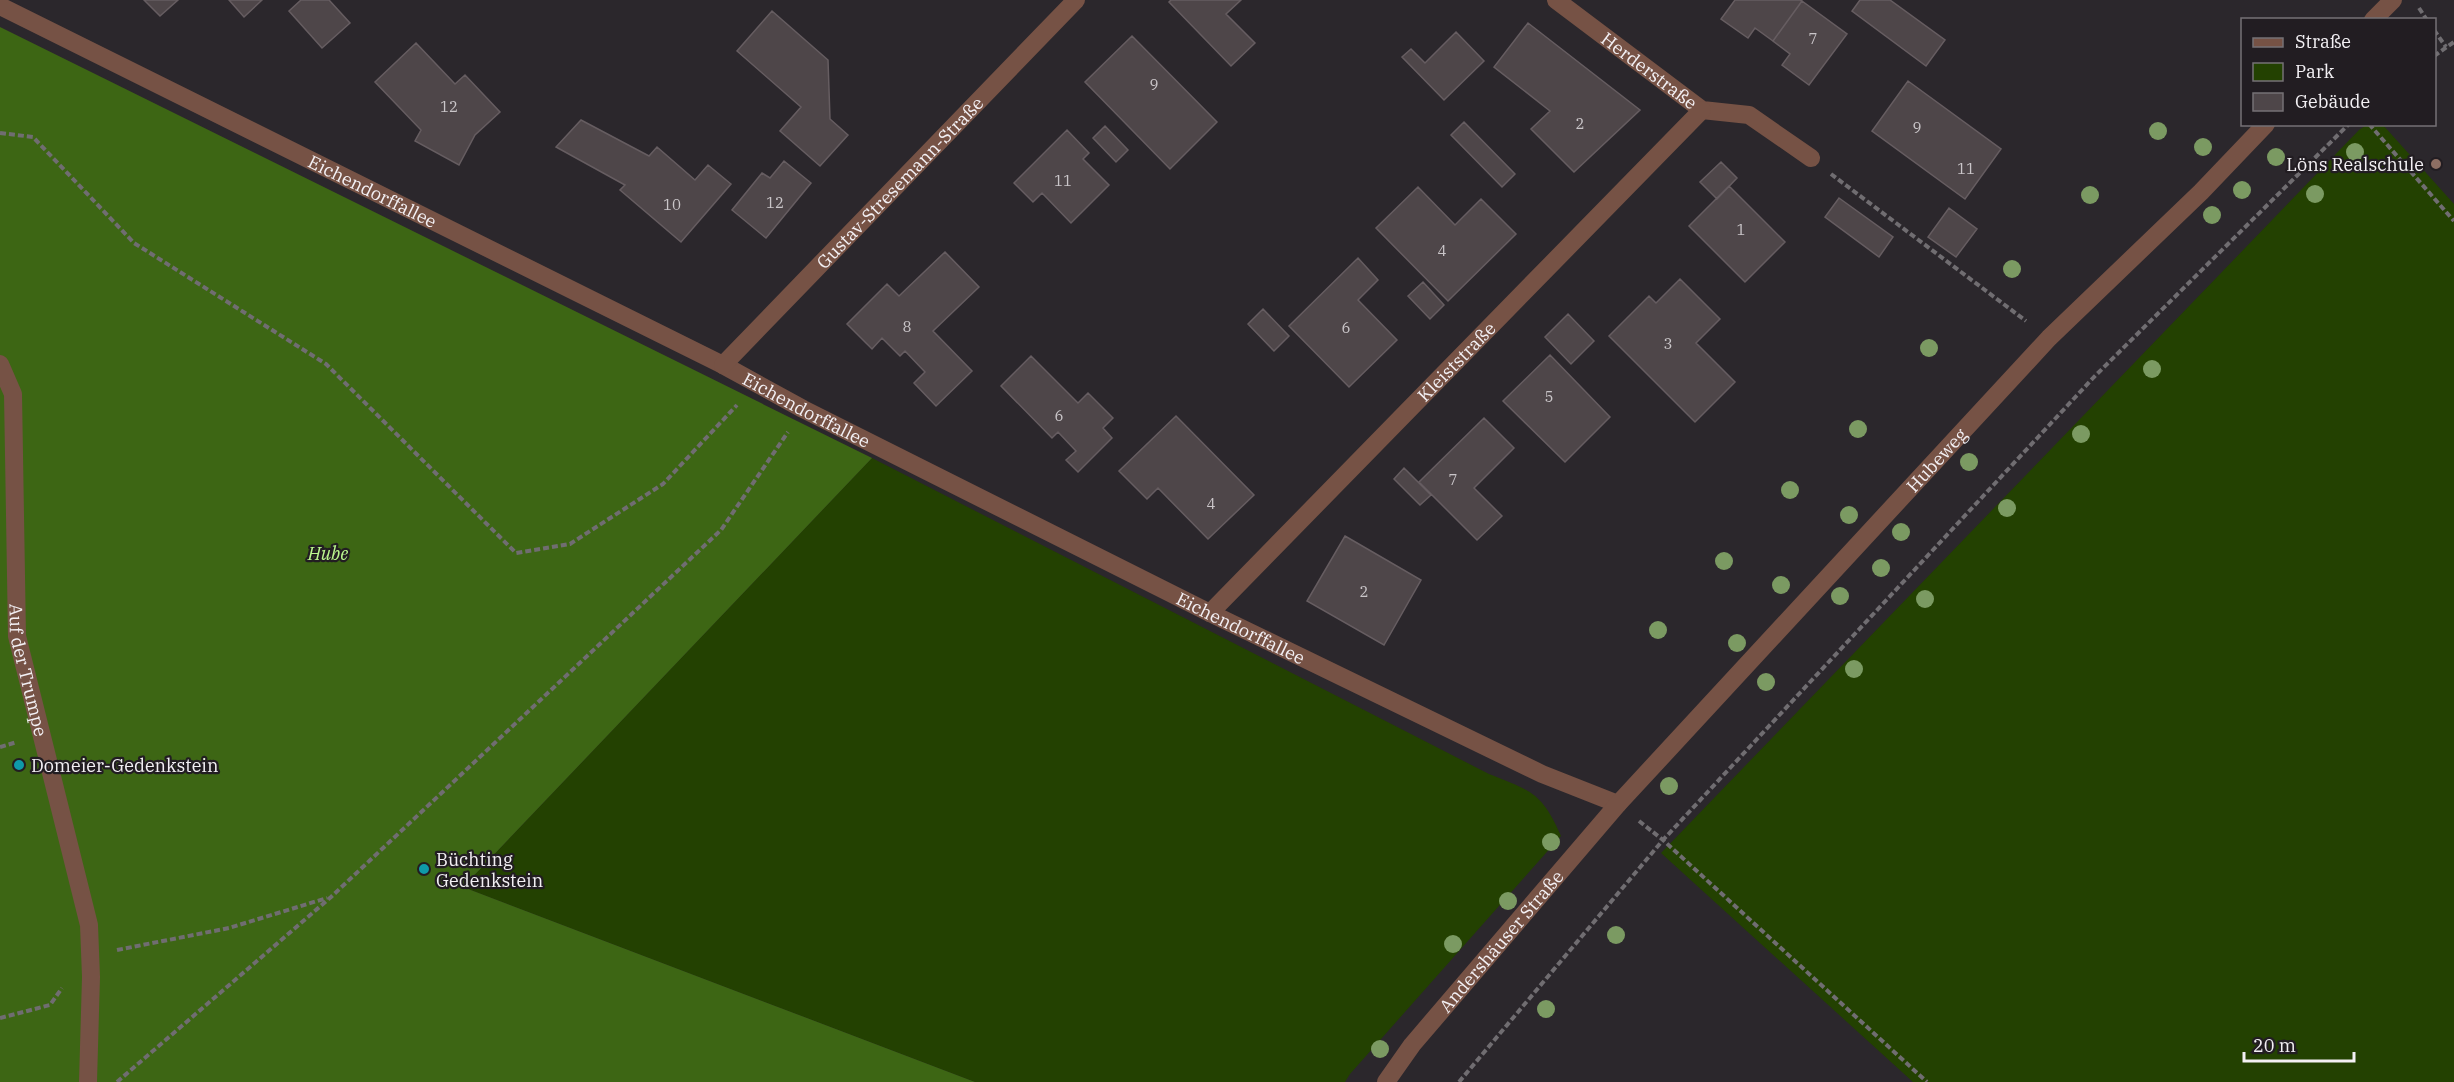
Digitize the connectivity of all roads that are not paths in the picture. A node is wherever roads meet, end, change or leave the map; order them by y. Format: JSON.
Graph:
{"nodes":[{"id":1,"x":1076,"y":0,"type":"edge"},
{"id":2,"x":1556,"y":0,"type":"edge"},
{"id":3,"x":2393,"y":0,"type":"edge"},
{"id":4,"x":0,"y":6,"type":"edge"},
{"id":5,"x":2375,"y":18,"type":"edge"},
{"id":6,"x":1702,"y":110,"type":"junction"},
{"id":7,"x":2264,"y":126,"type":"edge"},
{"id":8,"x":1811,"y":158,"type":"road end"},
{"id":9,"x":0,"y":364,"type":"edge"},
{"id":10,"x":723,"y":366,"type":"junction"},
{"id":11,"x":1210,"y":613,"type":"junction"},
{"id":12,"x":1618,"y":804,"type":"junction"},
{"id":13,"x":88,"y":1082,"type":"edge"},
{"id":14,"x":1386,"y":1082,"type":"edge"}],
"edges":[{"from":1,"to":10,"type":"street","name":"Gustav-Stresemann-Straße"},
{"from":2,"to":6,"type":"street","name":"Herderstraße"},
{"from":3,"to":5,"type":"street"},
{"from":4,"to":10,"type":"street","name":"Eichendorffallee"},
{"from":6,"to":8,"type":"street","name":"Herderstraße"},
{"from":6,"to":11,"type":"street","name":"Kleiststraße"},
{"from":7,"to":12,"type":"street","name":"Hubeweg"},
{"from":9,"to":13,"type":"street","name":"Auf der Trumpe"},
{"from":10,"to":11,"type":"street","name":"Eichendorffallee"},
{"from":11,"to":12,"type":"street","name":"Eichendorffallee"},
{"from":12,"to":14,"type":"street","name":"Andershäuser Straße"}]}
